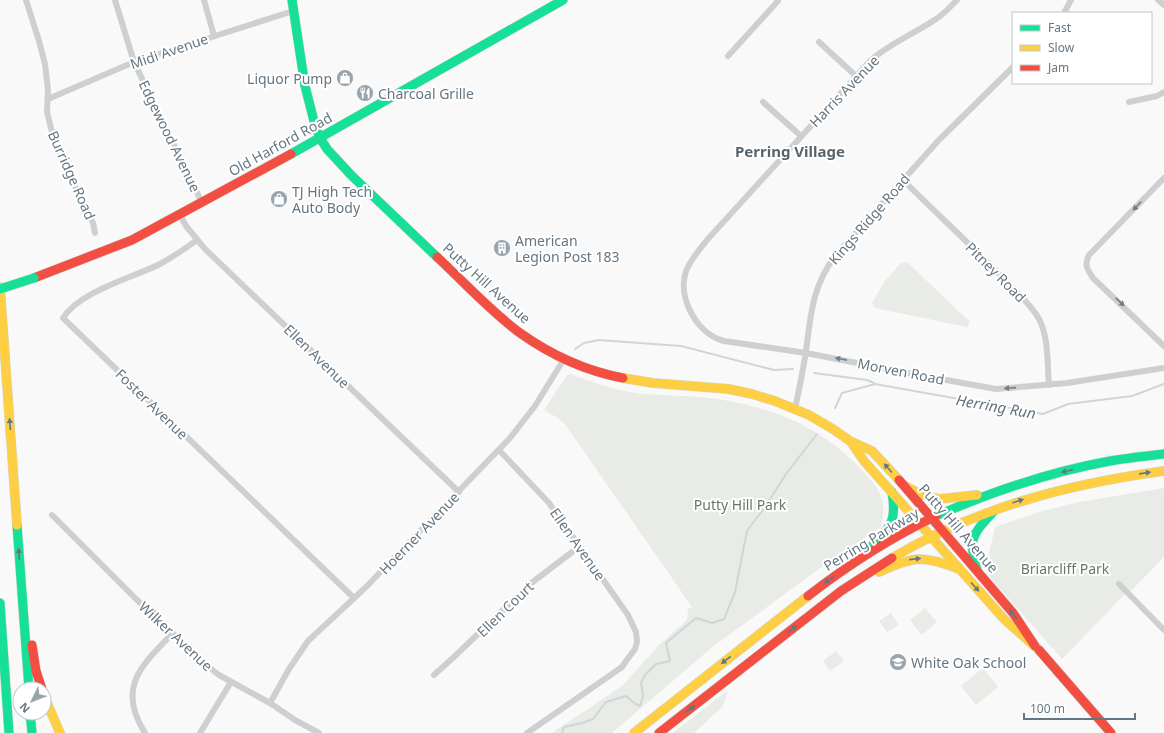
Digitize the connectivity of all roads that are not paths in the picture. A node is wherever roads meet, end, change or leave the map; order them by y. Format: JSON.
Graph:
{"nodes":[{"id":1,"x":26,"y":0,"type":"edge"},
{"id":2,"x":115,"y":0,"type":"edge"},
{"id":3,"x":204,"y":0,"type":"edge"},
{"id":4,"x":292,"y":0,"type":"edge"},
{"id":5,"x":563,"y":0,"type":"edge"},
{"id":6,"x":777,"y":0,"type":"edge"},
{"id":7,"x":957,"y":0,"type":"edge"},
{"id":8,"x":1071,"y":0,"type":"edge"},
{"id":9,"x":1158,"y":0,"type":"edge"},
{"id":10,"x":1164,"y":5,"type":"edge"},
{"id":11,"x":293,"y":12,"type":"junction"},
{"id":12,"x":1065,"y":12,"type":"edge"},
{"id":13,"x":214,"y":36,"type":"junction"},
{"id":14,"x":819,"y":42,"type":"dead end"},
{"id":15,"x":728,"y":56,"type":"dead end"},
{"id":16,"x":134,"y":62,"type":"junction"},
{"id":17,"x":1012,"y":68,"type":"edge"},
{"id":18,"x":856,"y":76,"type":"junction"},
{"id":19,"x":1164,"y":92,"type":"edge"},
{"id":20,"x":48,"y":99,"type":"junction"},
{"id":21,"x":763,"y":102,"type":"dead end"},
{"id":22,"x":1129,"y":102,"type":"dead end"},
{"id":23,"x":801,"y":136,"type":"junction"},
{"id":24,"x":320,"y":138,"type":"junction"},
{"id":25,"x":1164,"y":178,"type":"edge"},
{"id":26,"x":902,"y":180,"type":"junction"},
{"id":27,"x":202,"y":203,"type":"junction"},
{"id":28,"x":180,"y":215,"type":"junction"},
{"id":29,"x":95,"y":233,"type":"dead end"},
{"id":30,"x":197,"y":240,"type":"junction"},
{"id":31,"x":0,"y":288,"type":"edge"},
{"id":32,"x":695,"y":319,"type":"joint"},
{"id":33,"x":1164,"y":346,"type":"edge"},
{"id":34,"x":806,"y":353,"type":"junction"},
{"id":35,"x":564,"y":359,"type":"junction"},
{"id":36,"x":1164,"y":368,"type":"edge"},
{"id":37,"x":1049,"y":385,"type":"junction"},
{"id":38,"x":795,"y":409,"type":"junction"},
{"id":39,"x":850,"y":441,"type":"junction"},
{"id":40,"x":499,"y":450,"type":"junction"},
{"id":41,"x":1164,"y":454,"type":"edge"},
{"id":42,"x":1164,"y":471,"type":"edge"},
{"id":43,"x":902,"y":484,"type":"junction"},
{"id":44,"x":459,"y":492,"type":"junction"},
{"id":45,"x":892,"y":492,"type":"junction"},
{"id":46,"x":991,"y":493,"type":"junction"},
{"id":47,"x":996,"y":509,"type":"junction"},
{"id":48,"x":52,"y":515,"type":"dead end"},
{"id":49,"x":932,"y":518,"type":"junction"},
{"id":50,"x":920,"y":524,"type":"junction"},
{"id":51,"x":942,"y":531,"type":"junction"},
{"id":52,"x":930,"y":536,"type":"junction"},
{"id":53,"x":580,"y":546,"type":"junction"},
{"id":54,"x":861,"y":558,"type":"junction"},
{"id":55,"x":959,"y":569,"type":"junction"},
{"id":56,"x":976,"y":570,"type":"junction"},
{"id":57,"x":1119,"y":584,"type":"dead end"},
{"id":58,"x":841,"y":591,"type":"junction"},
{"id":59,"x":22,"y":593,"type":"junction"},
{"id":60,"x":354,"y":598,"type":"junction"},
{"id":61,"x":0,"y":604,"type":"edge"},
{"id":62,"x":1164,"y":630,"type":"edge"},
{"id":63,"x":173,"y":633,"type":"junction"},
{"id":64,"x":1035,"y":646,"type":"junction"},
{"id":65,"x":434,"y":675,"type":"dead end"},
{"id":66,"x":28,"y":681,"type":"edge"},
{"id":67,"x":39,"y":681,"type":"edge"},
{"id":68,"x":231,"y":682,"type":"junction"},
{"id":69,"x":270,"y":703,"type":"junction"},
{"id":70,"x":52,"y":714,"type":"edge"},
{"id":71,"x":31,"y":721,"type":"edge"},
{"id":72,"x":10,"y":733,"type":"edge"},
{"id":73,"x":32,"y":733,"type":"edge"},
{"id":74,"x":60,"y":733,"type":"edge"},
{"id":75,"x":145,"y":733,"type":"edge"},
{"id":76,"x":200,"y":733,"type":"edge"},
{"id":77,"x":319,"y":733,"type":"edge"},
{"id":78,"x":527,"y":733,"type":"edge"},
{"id":79,"x":634,"y":733,"type":"edge"},
{"id":80,"x":659,"y":733,"type":"edge"},
{"id":81,"x":1110,"y":733,"type":"edge"}],
"edges":[{"from":1,"to":20,"type":"street","name":"Burridge Road"},
{"from":2,"to":16,"type":"street","name":"Edgewood Avenue"},
{"from":3,"to":13,"type":"street"},
{"from":4,"to":11,"type":"main road","name":"Putty Hill Avenue"},
{"from":5,"to":24,"type":"main road","name":"Old Harford Road"},
{"from":6,"to":15,"type":"street"},
{"from":7,"to":18,"type":"street","name":"Harris Avenue"},
{"from":8,"to":12,"type":"street"},
{"from":9,"to":10,"type":"street"},
{"from":11,"to":13,"type":"street","name":"Midi Avenue"},
{"from":11,"to":24,"type":"main road","name":"Putty Hill Avenue"},
{"from":13,"to":16,"type":"street","name":"Midi Avenue"},
{"from":14,"to":18,"type":"street"},
{"from":16,"to":20,"type":"street","name":"Midi Avenue"},
{"from":16,"to":27,"type":"street","name":"Edgewood Avenue"},
{"from":17,"to":26,"type":"street","name":"Kings Ridge Road"},
{"from":18,"to":23,"type":"street","name":"Harris Avenue"},
{"from":19,"to":22,"type":"street"},
{"from":20,"to":29,"type":"street","name":"Burridge Road"},
{"from":21,"to":23,"type":"street"},
{"from":23,"to":32,"type":"street","name":"Harris Avenue"},
{"from":24,"to":27,"type":"main road","name":"Old Harford Road"},
{"from":24,"to":35,"type":"main road","name":"Putty Hill Avenue"},
{"from":25,"to":33,"type":"street","one_way":true},
{"from":26,"to":34,"type":"street","name":"Kings Ridge Road"},
{"from":26,"to":37,"type":"street","name":"Pitney Road"},
{"from":27,"to":28,"type":"main road","name":"Old Harford Road"},
{"from":28,"to":30,"type":"street","name":"Ellen Avenue"},
{"from":28,"to":31,"type":"main road","name":"Old Harford Road","bridge":true},
{"from":30,"to":44,"type":"street","name":"Ellen Avenue"},
{"from":30,"to":60,"type":"street","name":"Foster Avenue"},
{"from":59,"to":31,"type":"main road","one_way":true},
{"from":32,"to":34,"type":"street","name":"Morven Road"},
{"from":37,"to":34,"type":"street","name":"Morven Road","one_way":true},
{"from":34,"to":38,"type":"street","name":"Kings Ridge Road"},
{"from":35,"to":38,"type":"main road","name":"Putty Hill Avenue"},
{"from":35,"to":40,"type":"street","name":"Hoerner Avenue"},
{"from":36,"to":37,"type":"street","name":"Morven Road"},
{"from":38,"to":39,"type":"main road","name":"Putty Hill Avenue"},
{"from":43,"to":39,"type":"main road","name":"Putty Hill Avenue","one_way":true},
{"from":39,"to":45,"type":"main road","name":"Putty Hill Avenue"},
{"from":40,"to":44,"type":"street","name":"Hoerner Avenue"},
{"from":40,"to":53,"type":"street","name":"Ellen Avenue"},
{"from":41,"to":46,"type":"main road","name":"Perring Parkway","one_way":true},
{"from":47,"to":42,"type":"main road","name":"Perring Parkway","one_way":true},
{"from":43,"to":46,"type":"main road"},
{"from":43,"to":49,"type":"main road","name":"Putty Hill Avenue"},
{"from":44,"to":60,"type":"street","name":"Hoerner Avenue"},
{"from":45,"to":50,"type":"main road","name":"Putty Hill Avenue"},
{"from":45,"to":54,"type":"main road"},
{"from":46,"to":49,"type":"main road","name":"Perring Parkway"},
{"from":47,"to":51,"type":"main road","name":"Perring Parkway"},
{"from":47,"to":56,"type":"main road"},
{"from":48,"to":63,"type":"street","name":"Wilker Avenue"},
{"from":49,"to":50,"type":"main road","name":"Perring Parkway"},
{"from":49,"to":51,"type":"main road","name":"Putty Hill Avenue"},
{"from":50,"to":52,"type":"main road","name":"Putty Hill Avenue"},
{"from":50,"to":54,"type":"main road","name":"Perring Parkway"},
{"from":51,"to":52,"type":"main road","name":"Perring Parkway"},
{"from":51,"to":56,"type":"main road","name":"Putty Hill Avenue"},
{"from":52,"to":55,"type":"main road","name":"Putty Hill Avenue"},
{"from":52,"to":58,"type":"main road","name":"Perring Parkway"},
{"from":53,"to":65,"type":"street","name":"Ellen Court"},
{"from":53,"to":78,"type":"street","name":"Ellen Avenue"},
{"from":54,"to":79,"type":"main road","name":"Perring Parkway","one_way":true},
{"from":58,"to":55,"type":"main road","one_way":true},
{"from":55,"to":64,"type":"main road","name":"Putty Hill Avenue","one_way":true},
{"from":64,"to":56,"type":"main road","name":"Putty Hill Avenue","one_way":true},
{"from":57,"to":62,"type":"street"},
{"from":80,"to":58,"type":"main road","name":"Perring Parkway","one_way":true},
{"from":59,"to":66,"type":"main road"},
{"from":59,"to":67,"type":"main road"},
{"from":60,"to":69,"type":"street","name":"Hoerner Avenue"},
{"from":61,"to":72,"type":"main road"},
{"from":63,"to":68,"type":"street","name":"Wilker Avenue"},
{"from":63,"to":75,"type":"street"},
{"from":64,"to":81,"type":"main road","name":"Putty Hill Avenue"},
{"from":68,"to":69,"type":"street","name":"Wilker Avenue"},
{"from":68,"to":76,"type":"street"},
{"from":69,"to":77,"type":"street","name":"Wilker Avenue"},
{"from":70,"to":74,"type":"main road"},
{"from":71,"to":73,"type":"main road"}]}
